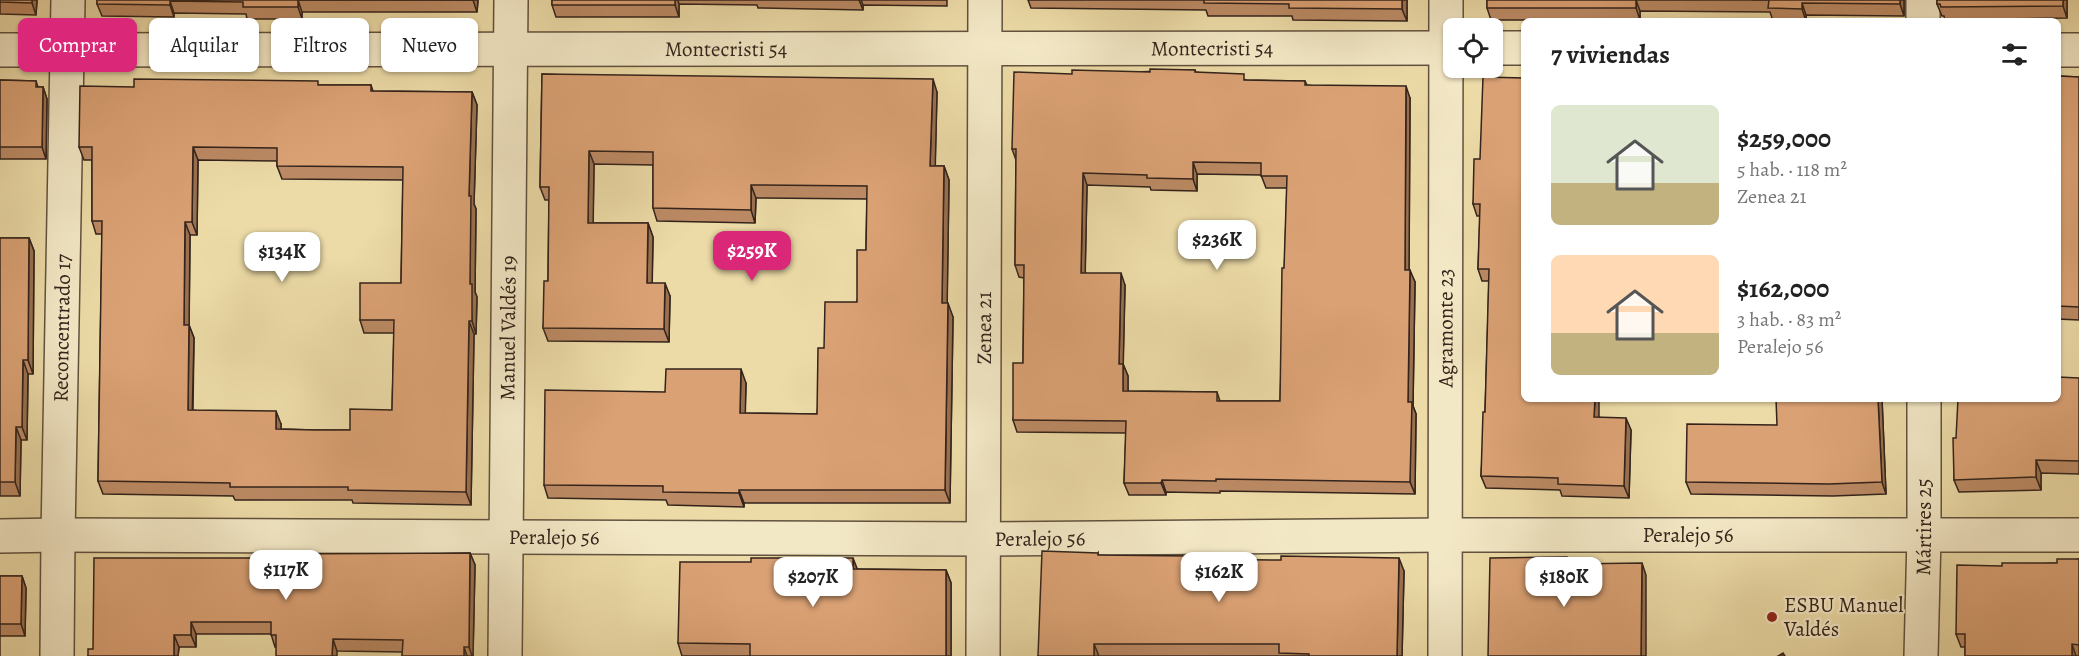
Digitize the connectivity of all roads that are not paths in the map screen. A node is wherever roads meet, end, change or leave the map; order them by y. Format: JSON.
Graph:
{"nodes":[{"id":1,"x":68,"y":0,"type":"edge"},
{"id":2,"x":511,"y":0,"type":"edge"},
{"id":3,"x":985,"y":0,"type":"edge"},
{"id":4,"x":1446,"y":0,"type":"edge"},
{"id":5,"x":1923,"y":0,"type":"edge"},
{"id":6,"x":68,"y":18,"type":"edge"},
{"id":7,"x":1448,"y":18,"type":"edge"},
{"id":8,"x":1923,"y":18,"type":"edge"},
{"id":9,"x":986,"y":48,"type":"junction"},
{"id":10,"x":1443,"y":48,"type":"edge"},
{"id":11,"x":1503,"y":48,"type":"edge"},
{"id":12,"x":1521,"y":48,"type":"edge"},
{"id":13,"x":137,"y":49,"type":"edge"},
{"id":14,"x":0,"y":50,"type":"edge"},
{"id":15,"x":18,"y":50,"type":"edge"},
{"id":16,"x":511,"y":50,"type":"junction"},
{"id":17,"x":2061,"y":50,"type":"edge"},
{"id":18,"x":2079,"y":50,"type":"edge"},
{"id":19,"x":68,"y":72,"type":"edge"},
{"id":20,"x":1450,"y":78,"type":"edge"},
{"id":21,"x":1924,"y":402,"type":"edge"},
{"id":22,"x":58,"y":535,"type":"junction"},
{"id":23,"x":2079,"y":535,"type":"edge"},
{"id":24,"x":0,"y":536,"type":"edge"},
{"id":25,"x":506,"y":536,"type":"junction"},
{"id":26,"x":1446,"y":536,"type":"junction"},
{"id":27,"x":1924,"y":536,"type":"junction"},
{"id":28,"x":983,"y":539,"type":"junction"},
{"id":29,"x":57,"y":656,"type":"edge"},
{"id":30,"x":505,"y":656,"type":"edge"},
{"id":31,"x":983,"y":656,"type":"edge"},
{"id":32,"x":1445,"y":656,"type":"edge"},
{"id":33,"x":1921,"y":656,"type":"edge"}],
"edges":[{"from":1,"to":6,"type":"street","name":"Reconcentrado 17"},
{"from":2,"to":16,"type":"street","name":"Manuel Valdés 19"},
{"from":3,"to":9,"type":"street","name":"Zenea 21"},
{"from":4,"to":7,"type":"street","name":"Agramonte 23"},
{"from":5,"to":8,"type":"street"},
{"from":9,"to":10,"type":"street","name":"Montecristi 54"},
{"from":9,"to":16,"type":"street","name":"Montecristi 54"},
{"from":9,"to":28,"type":"street","name":"Zenea 21"},
{"from":11,"to":12,"type":"street"},
{"from":13,"to":16,"type":"street","name":"Montecristi 54"},
{"from":14,"to":15,"type":"street","name":"Montecristi 54"},
{"from":16,"to":25,"type":"street","name":"Manuel Valdés 19"},
{"from":17,"to":18,"type":"street"},
{"from":19,"to":22,"type":"street","name":"Reconcentrado 17"},
{"from":20,"to":26,"type":"street","name":"Agramonte 23"},
{"from":21,"to":27,"type":"street","name":"Mártires 25"},
{"from":22,"to":24,"type":"street","name":"Peralejo 56"},
{"from":22,"to":25,"type":"street","name":"Peralejo 56"},
{"from":22,"to":29,"type":"street","name":"Reconcentrado 17"},
{"from":23,"to":27,"type":"street","name":"Peralejo 56"},
{"from":25,"to":28,"type":"street","name":"Peralejo 56"},
{"from":25,"to":30,"type":"street","name":"Manuel Valdés 19"},
{"from":26,"to":27,"type":"street","name":"Peralejo 56"},
{"from":26,"to":28,"type":"street","name":"Peralejo 56"},
{"from":26,"to":32,"type":"street","name":"Agramonte 23"},
{"from":27,"to":33,"type":"street","name":"Mártires 25"},
{"from":28,"to":31,"type":"street","name":"Zenea 21"}]}
